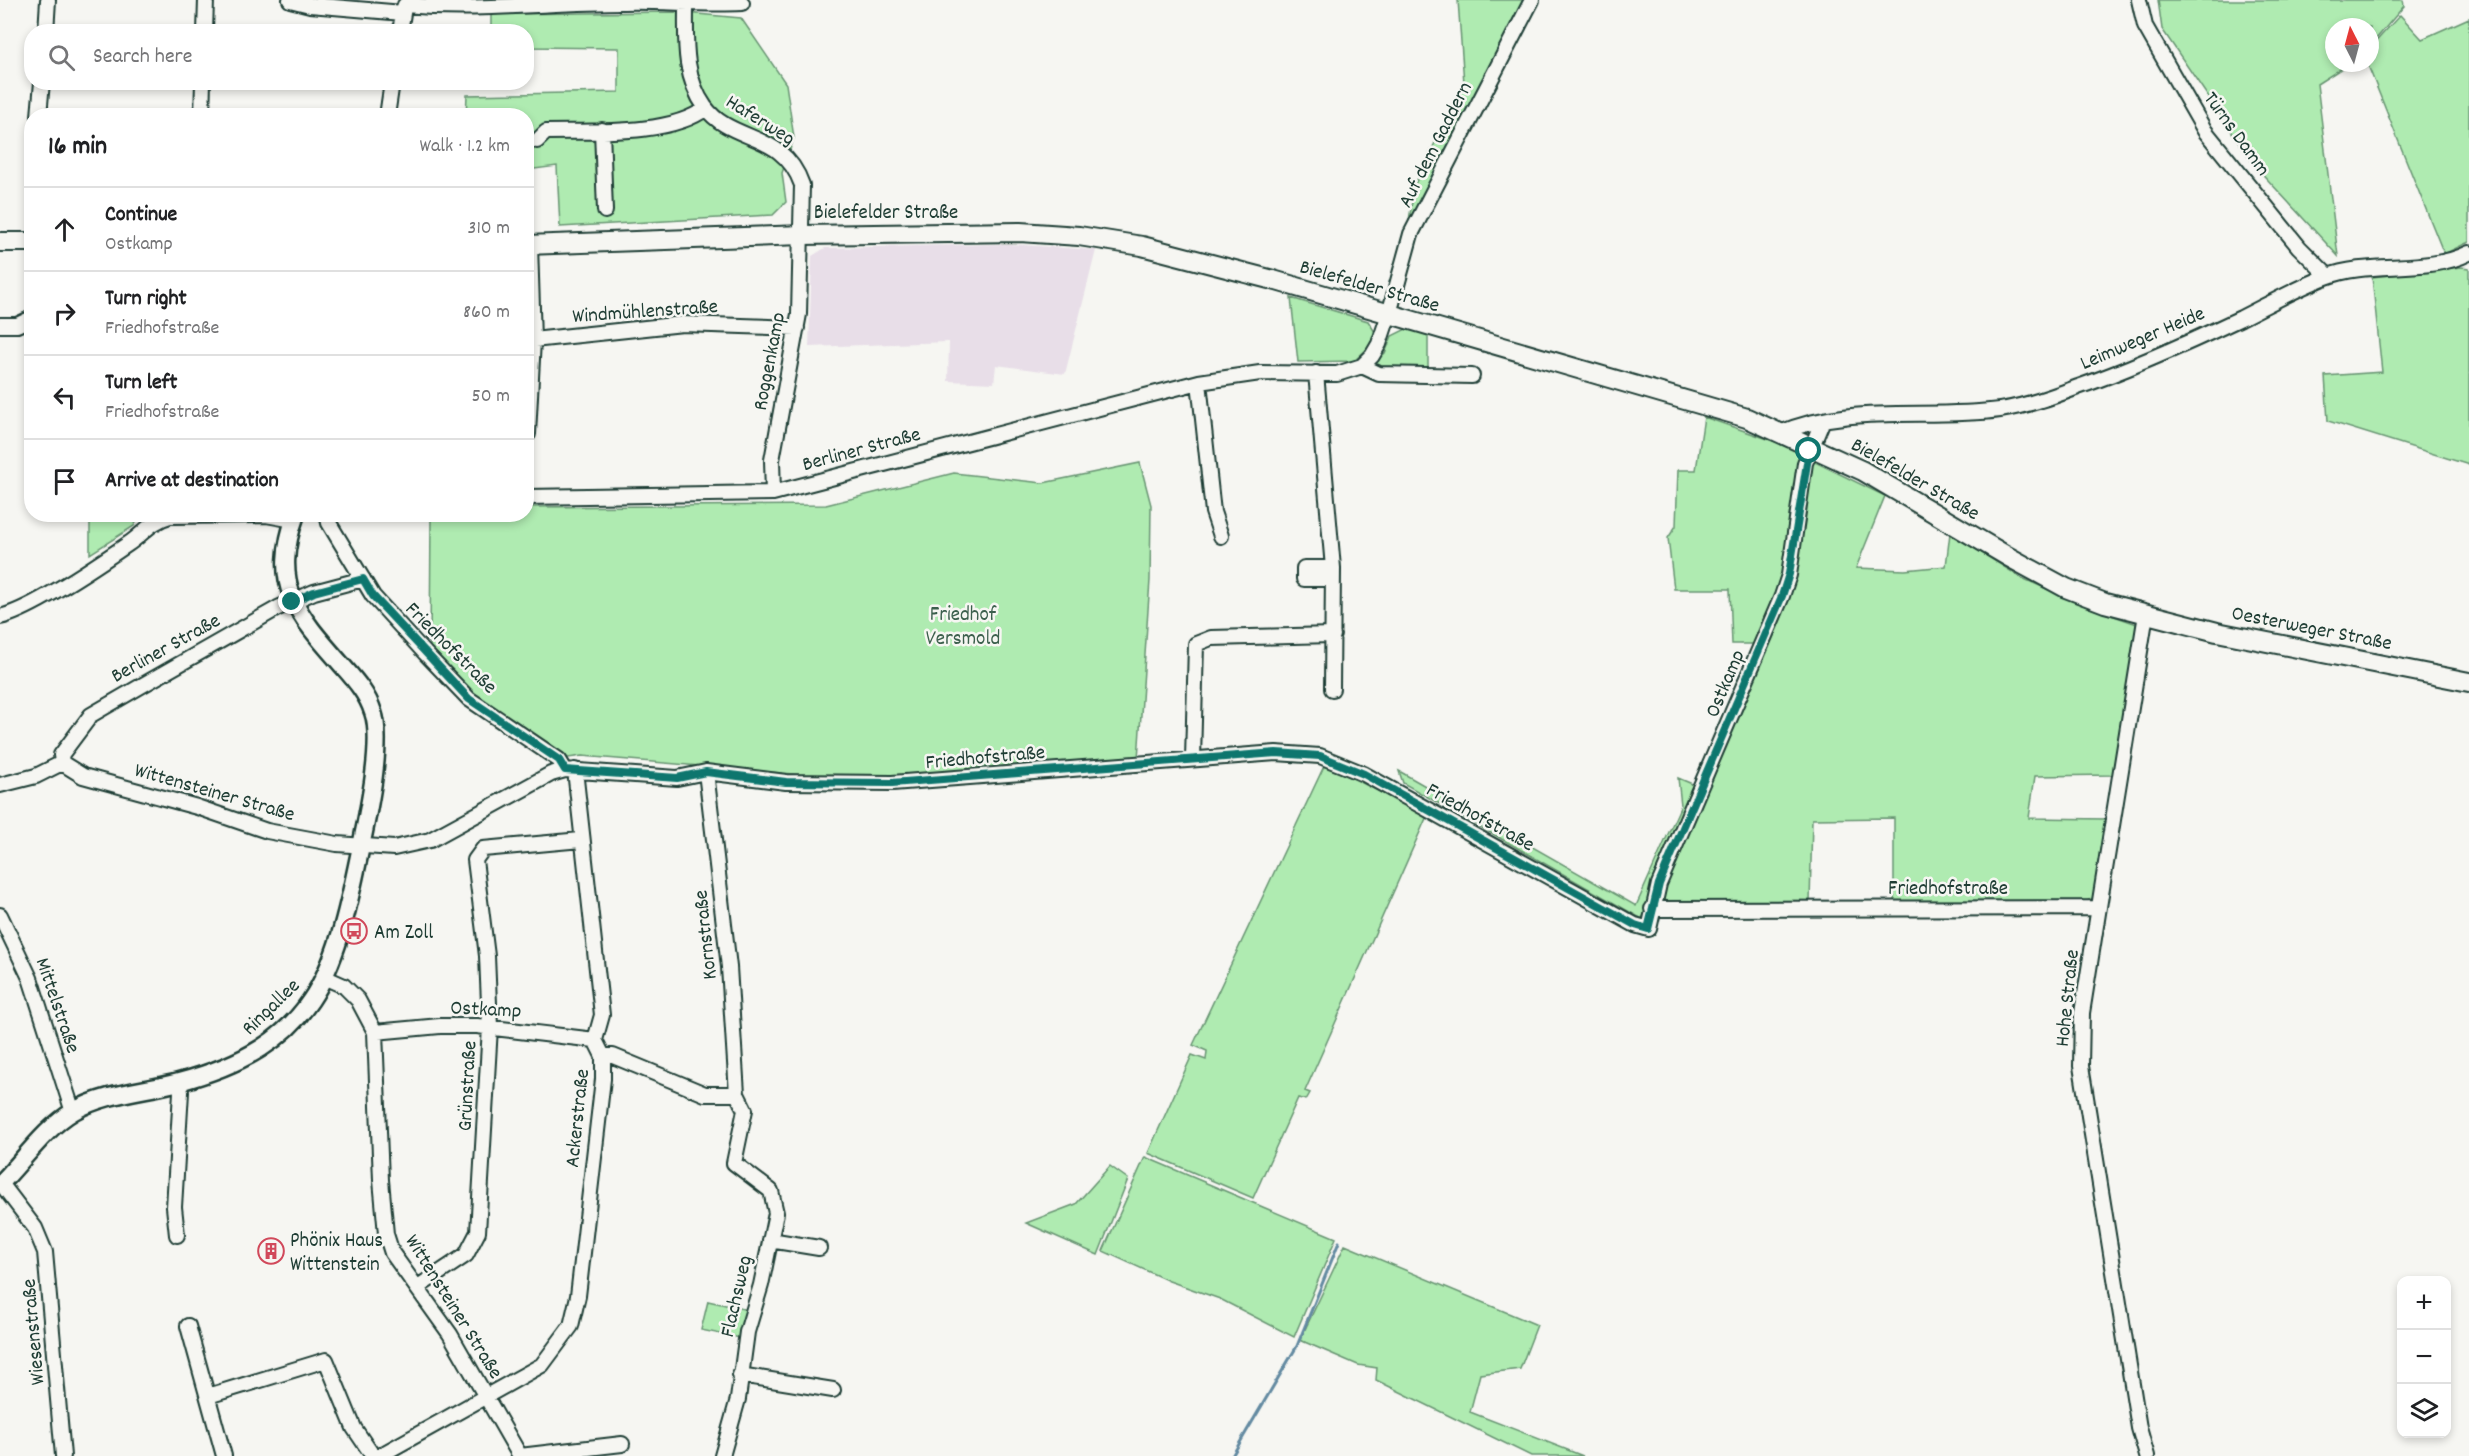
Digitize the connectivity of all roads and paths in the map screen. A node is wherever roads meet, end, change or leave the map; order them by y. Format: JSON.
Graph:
{"nodes":[{"id":1,"x":48,"y":0,"type":"edge"},
{"id":2,"x":206,"y":0,"type":"edge"},
{"id":3,"x":290,"y":0,"type":"edge"},
{"id":4,"x":1532,"y":0,"type":"edge"},
{"id":5,"x":2139,"y":0,"type":"edge"},
{"id":6,"x":742,"y":3,"type":"dead end"},
{"id":7,"x":686,"y":5,"type":"junction"},
{"id":8,"x":404,"y":6,"type":"edge"},
{"id":9,"x":46,"y":24,"type":"edge"},
{"id":10,"x":205,"y":24,"type":"edge"},
{"id":11,"x":401,"y":24,"type":"edge"},
{"id":12,"x":41,"y":90,"type":"edge"},
{"id":13,"x":204,"y":90,"type":"edge"},
{"id":14,"x":392,"y":90,"type":"edge"},
{"id":15,"x":40,"y":108,"type":"edge"},
{"id":16,"x":202,"y":108,"type":"edge"},
{"id":17,"x":388,"y":108,"type":"edge"},
{"id":18,"x":706,"y":108,"type":"junction"},
{"id":19,"x":602,"y":130,"type":"junction"},
{"id":20,"x":537,"y":141,"type":"dead end"},
{"id":21,"x":605,"y":211,"type":"dead end"},
{"id":22,"x":802,"y":235,"type":"junction"},
{"id":23,"x":0,"y":242,"type":"edge"},
{"id":24,"x":24,"y":242,"type":"edge"},
{"id":25,"x":534,"y":245,"type":"edge"},
{"id":26,"x":2469,"y":253,"type":"edge"},
{"id":27,"x":2328,"y":276,"type":"junction"},
{"id":28,"x":1389,"y":314,"type":"junction"},
{"id":29,"x":24,"y":322,"type":"edge"},
{"id":30,"x":0,"y":325,"type":"edge"},
{"id":31,"x":797,"y":328,"type":"junction"},
{"id":32,"x":534,"y":340,"type":"edge"},
{"id":33,"x":1362,"y":366,"type":"junction"},
{"id":34,"x":1316,"y":373,"type":"junction"},
{"id":35,"x":1472,"y":376,"type":"dead end"},
{"id":36,"x":1199,"y":382,"type":"junction"},
{"id":37,"x":1822,"y":420,"type":"junction"},
{"id":38,"x":1780,"y":432,"type":"junction"},
{"id":39,"x":1812,"y":446,"type":"junction"},
{"id":40,"x":773,"y":494,"type":"junction"},
{"id":41,"x":534,"y":497,"type":"edge"},
{"id":42,"x":144,"y":522,"type":"edge"},
{"id":43,"x":294,"y":522,"type":"edge"},
{"id":44,"x":329,"y":522,"type":"edge"},
{"id":45,"x":1221,"y":536,"type":"dead end"},
{"id":46,"x":363,"y":579,"type":"junction"},
{"id":47,"x":292,"y":602,"type":"junction"},
{"id":48,"x":2146,"y":615,"type":"junction"},
{"id":49,"x":0,"y":617,"type":"edge"},
{"id":50,"x":1332,"y":635,"type":"junction"},
{"id":51,"x":2469,"y":682,"type":"edge"},
{"id":52,"x":1332,"y":689,"type":"dead end"},
{"id":53,"x":1193,"y":759,"type":"junction"},
{"id":54,"x":62,"y":763,"type":"junction"},
{"id":55,"x":570,"y":770,"type":"junction"},
{"id":56,"x":706,"y":772,"type":"junction"},
{"id":57,"x":0,"y":785,"type":"edge"},
{"id":58,"x":581,"y":840,"type":"junction"},
{"id":59,"x":361,"y":846,"type":"junction"},
{"id":60,"x":2099,"y":908,"type":"junction"},
{"id":61,"x":1652,"y":909,"type":"junction"},
{"id":62,"x":0,"y":915,"type":"edge"},
{"id":63,"x":1648,"y":929,"type":"joint"},
{"id":64,"x":326,"y":978,"type":"junction"},
{"id":65,"x":490,"y":1027,"type":"junction"},
{"id":66,"x":375,"y":1032,"type":"junction"},
{"id":67,"x":595,"y":1040,"type":"junction"},
{"id":68,"x":603,"y":1056,"type":"junction"},
{"id":69,"x":178,"y":1082,"type":"junction"},
{"id":70,"x":737,"y":1094,"type":"junction"},
{"id":71,"x":73,"y":1112,"type":"junction"},
{"id":72,"x":0,"y":1183,"type":"edge"},
{"id":73,"x":177,"y":1235,"type":"dead end"},
{"id":74,"x":770,"y":1240,"type":"junction"},
{"id":75,"x":819,"y":1248,"type":"dead end"},
{"id":76,"x":417,"y":1287,"type":"junction"},
{"id":77,"x":188,"y":1326,"type":"dead end"},
{"id":78,"x":740,"y":1375,"type":"junction"},
{"id":79,"x":833,"y":1390,"type":"dead end"},
{"id":80,"x":208,"y":1396,"type":"junction"},
{"id":81,"x":487,"y":1396,"type":"junction"},
{"id":82,"x":622,"y":1444,"type":"dead end"},
{"id":83,"x":63,"y":1456,"type":"edge"},
{"id":84,"x":224,"y":1456,"type":"edge"},
{"id":85,"x":373,"y":1456,"type":"edge"},
{"id":86,"x":379,"y":1456,"type":"edge"},
{"id":87,"x":722,"y":1456,"type":"edge"},
{"id":88,"x":2147,"y":1456,"type":"edge"}],
"edges":[{"from":1,"to":9,"type":"street"},
{"from":2,"to":10,"type":"street"},
{"from":3,"to":8,"type":"street"},
{"from":4,"to":28,"type":"street","name":"Auf dem Gaddern"},
{"from":5,"to":27,"type":"street","name":"Türns Damm"},
{"from":6,"to":7,"type":"street"},
{"from":7,"to":8,"type":"street"},
{"from":7,"to":18,"type":"street","name":"Haferweg"},
{"from":8,"to":11,"type":"street"},
{"from":12,"to":15,"type":"street"},
{"from":13,"to":16,"type":"street"},
{"from":14,"to":17,"type":"street"},
{"from":18,"to":19,"type":"street"},
{"from":18,"to":22,"type":"street","name":"Haferweg"},
{"from":19,"to":20,"type":"street"},
{"from":19,"to":21,"type":"street"},
{"from":22,"to":25,"type":"main road","name":"Bielefelder Straße"},
{"from":22,"to":28,"type":"main road","name":"Bielefelder Straße"},
{"from":22,"to":31,"type":"street","name":"Roggenkamp"},
{"from":23,"to":24,"type":"main road"},
{"from":26,"to":27,"type":"street","name":"Leimweger Heide"},
{"from":27,"to":37,"type":"street","name":"Leimweger Heide"},
{"from":28,"to":33,"type":"street"},
{"from":28,"to":38,"type":"main road","name":"Bielefelder Straße"},
{"from":29,"to":30,"type":"street"},
{"from":31,"to":32,"type":"street","name":"Windmühlenstraße"},
{"from":31,"to":40,"type":"street","name":"Roggenkamp"},
{"from":33,"to":34,"type":"street","name":"Berliner Straße"},
{"from":33,"to":35,"type":"street"},
{"from":34,"to":36,"type":"street","name":"Berliner Straße"},
{"from":34,"to":50,"type":"street"},
{"from":36,"to":40,"type":"street","name":"Berliner Straße"},
{"from":36,"to":45,"type":"street"},
{"from":37,"to":38,"type":"street","name":"Leimweger Heide"},
{"from":37,"to":39,"type":"street"},
{"from":38,"to":39,"type":"main road","name":"Bielefelder Straße"},
{"from":39,"to":48,"type":"main road","name":"Bielefelder Straße"},
{"from":39,"to":61,"type":"street","name":"Ostkamp"},
{"from":40,"to":41,"type":"street","name":"Berliner Straße"},
{"from":42,"to":49,"type":"street"},
{"from":43,"to":47,"type":"street"},
{"from":44,"to":46,"type":"street","name":"Friedhofstraße"},
{"from":46,"to":47,"type":"street"},
{"from":46,"to":55,"type":"street","name":"Friedhofstraße"},
{"from":47,"to":54,"type":"street","name":"Berliner Straße"},
{"from":47,"to":59,"type":"street"},
{"from":48,"to":51,"type":"main road","name":"Oesterweger Straße"},
{"from":48,"to":60,"type":"street","name":"Hohe Straße"},
{"from":50,"to":52,"type":"street"},
{"from":50,"to":53,"type":"street"},
{"from":53,"to":56,"type":"street","name":"Friedhofstraße"},
{"from":53,"to":63,"type":"street","name":"Friedhofstraße"},
{"from":54,"to":57,"type":"street"},
{"from":54,"to":59,"type":"street","name":"Wittensteiner Straße"},
{"from":55,"to":56,"type":"street","name":"Friedhofstraße"},
{"from":55,"to":58,"type":"street","name":"Ackerstraße"},
{"from":55,"to":59,"type":"street"},
{"from":56,"to":70,"type":"street","name":"Kornstraße"},
{"from":58,"to":65,"type":"street","name":"Grünstraße"},
{"from":58,"to":67,"type":"street","name":"Ackerstraße"},
{"from":59,"to":64,"type":"street","name":"Ringallee"},
{"from":60,"to":61,"type":"street","name":"Friedhofstraße"},
{"from":60,"to":88,"type":"street","name":"Hohe Straße"},
{"from":61,"to":63,"type":"street","name":"Ostkamp"},
{"from":62,"to":71,"type":"street","name":"Mittelstraße"},
{"from":64,"to":66,"type":"street","name":"Wittensteiner Straße"},
{"from":64,"to":69,"type":"street","name":"Ringallee"},
{"from":65,"to":66,"type":"street","name":"Ostkamp"},
{"from":65,"to":67,"type":"street","name":"Ostkamp"},
{"from":65,"to":76,"type":"street","name":"Grünstraße"},
{"from":66,"to":76,"type":"street","name":"Wittensteiner Straße"},
{"from":67,"to":68,"type":"street","name":"Ackerstraße"},
{"from":68,"to":70,"type":"street"},
{"from":68,"to":81,"type":"street","name":"Ackerstraße"},
{"from":69,"to":71,"type":"street","name":"Ringallee"},
{"from":69,"to":73,"type":"street"},
{"from":70,"to":74,"type":"street","name":"Flachsweg"},
{"from":71,"to":72,"type":"street","name":"Ringallee"},
{"from":72,"to":83,"type":"street","name":"Wiesenstraße"},
{"from":74,"to":75,"type":"street"},
{"from":74,"to":78,"type":"street","name":"Flachsweg"},
{"from":76,"to":81,"type":"street","name":"Wittensteiner Straße"},
{"from":77,"to":80,"type":"street"},
{"from":78,"to":79,"type":"street"},
{"from":78,"to":87,"type":"street","name":"Flachsweg"},
{"from":80,"to":84,"type":"street"},
{"from":80,"to":85,"type":"street"},
{"from":81,"to":82,"type":"street","name":"Wittensteiner Straße"},
{"from":81,"to":86,"type":"street","name":"Ackerstraße"}]}
